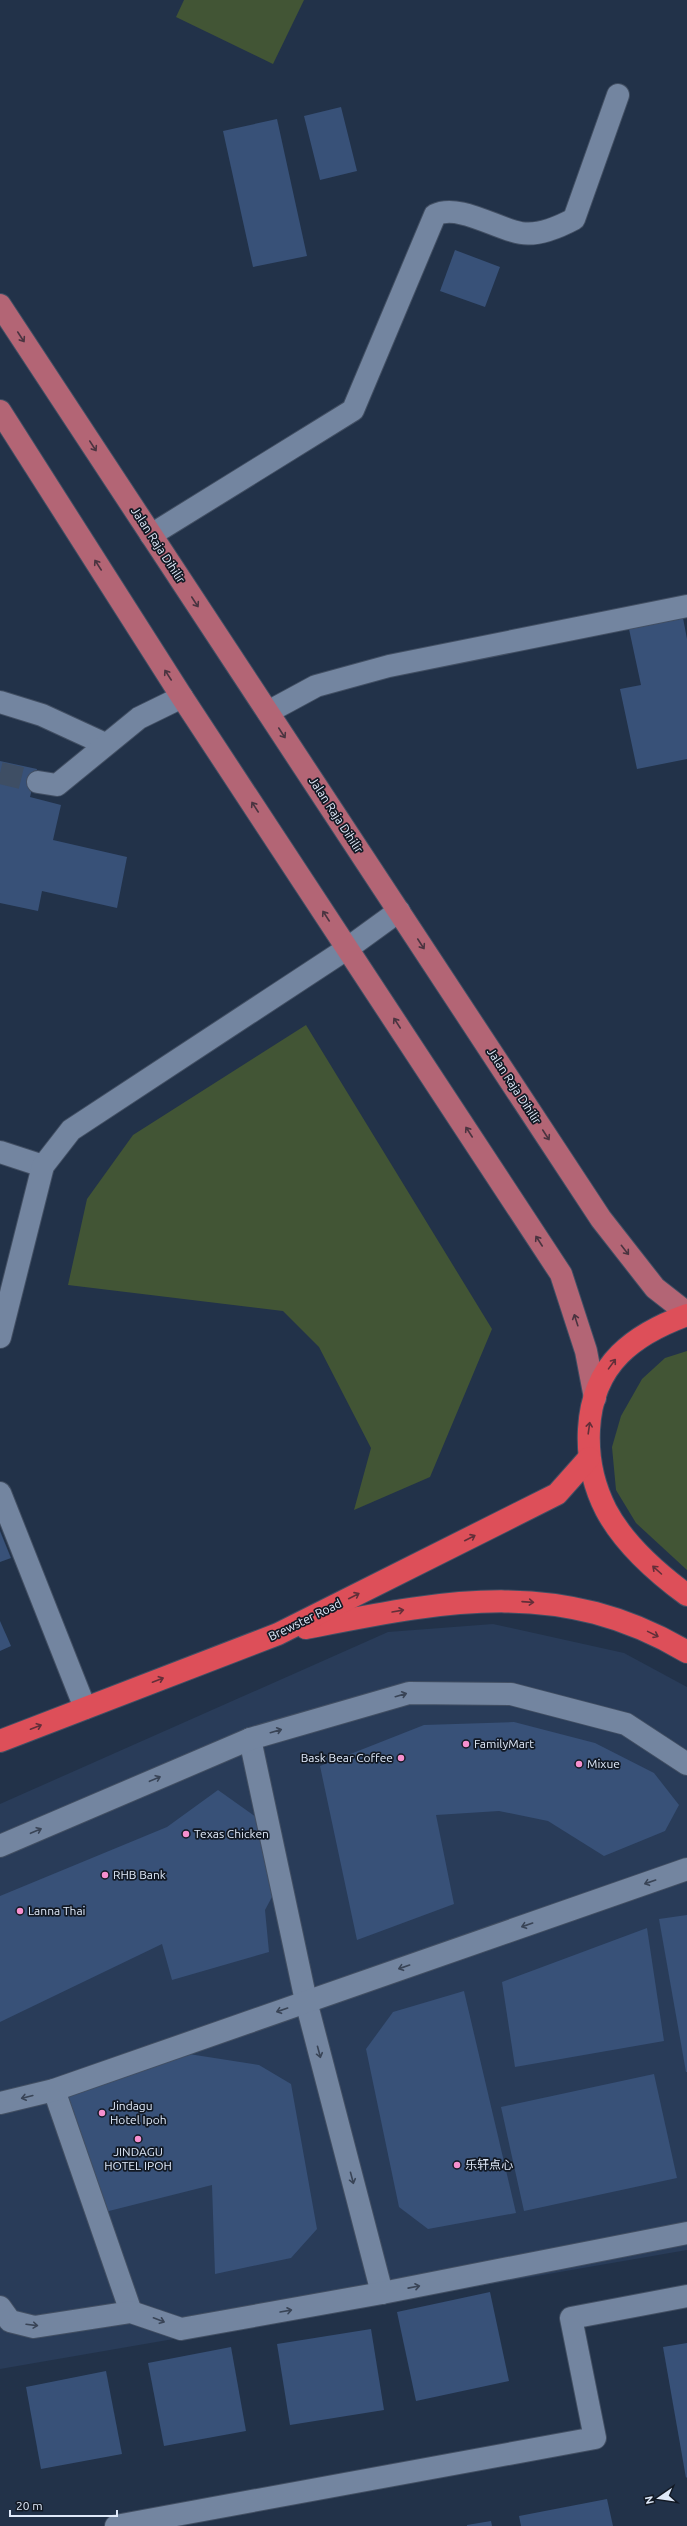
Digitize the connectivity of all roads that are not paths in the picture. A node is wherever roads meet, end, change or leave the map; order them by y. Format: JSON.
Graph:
{"nodes":[{"id":1,"x":618,"y":96,"type":"dead end"},
{"id":2,"x":0,"y":305,"type":"edge"},
{"id":3,"x":0,"y":411,"type":"edge"},
{"id":4,"x":151,"y":535,"type":"junction"},
{"id":5,"x":687,"y":606,"type":"edge"},
{"id":6,"x":182,"y":697,"type":"junction"},
{"id":7,"x":0,"y":702,"type":"edge"},
{"id":8,"x":268,"y":712,"type":"junction"},
{"id":9,"x":105,"y":744,"type":"junction"},
{"id":10,"x":38,"y":782,"type":"tunnel mouth"},
{"id":11,"x":399,"y":911,"type":"junction"},
{"id":12,"x":348,"y":948,"type":"junction"},
{"id":13,"x":0,"y":1152,"type":"edge"},
{"id":14,"x":43,"y":1166,"type":"junction"},
{"id":15,"x":687,"y":1314,"type":"edge"},
{"id":16,"x":0,"y":1337,"type":"edge"},
{"id":17,"x":595,"y":1398,"type":"junction"},
{"id":18,"x":589,"y":1458,"type":"junction"},
{"id":19,"x":0,"y":1492,"type":"edge"},
{"id":20,"x":687,"y":1595,"type":"edge"},
{"id":21,"x":278,"y":1634,"type":"junction"},
{"id":22,"x":687,"y":1652,"type":"edge"},
{"id":23,"x":86,"y":1708,"type":"junction"},
{"id":24,"x":250,"y":1739,"type":"junction"},
{"id":25,"x":0,"y":1742,"type":"edge"},
{"id":26,"x":687,"y":1764,"type":"edge"},
{"id":27,"x":0,"y":1846,"type":"edge"},
{"id":28,"x":687,"y":1870,"type":"edge"},
{"id":29,"x":306,"y":2001,"type":"junction"},
{"id":30,"x":54,"y":2090,"type":"junction"},
{"id":31,"x":0,"y":2103,"type":"edge"},
{"id":32,"x":687,"y":2233,"type":"edge"},
{"id":33,"x":382,"y":2293,"type":"junction"},
{"id":34,"x":687,"y":2296,"type":"edge"},
{"id":35,"x":0,"y":2307,"type":"edge"},
{"id":36,"x":131,"y":2312,"type":"junction"},
{"id":37,"x":116,"y":2526,"type":"edge"}],
"edges":[{"from":1,"to":4,"type":"street"},
{"from":2,"to":4,"type":"main road","name":"Jalan Raja Dihilir","one_way":true},
{"from":6,"to":3,"type":"main road","one_way":true},
{"from":4,"to":8,"type":"main road","name":"Jalan Raja Dihilir","one_way":true},
{"from":5,"to":8,"type":"street"},
{"from":6,"to":9,"type":"street"},
{"from":12,"to":6,"type":"main road","one_way":true},
{"from":7,"to":9,"type":"street"},
{"from":8,"to":11,"type":"main road","name":"Jalan Raja Dihilir","one_way":true},
{"from":9,"to":10,"type":"street"},
{"from":11,"to":12,"type":"street"},
{"from":11,"to":15,"type":"main road","name":"Jalan Raja Dihilir","one_way":true},
{"from":12,"to":14,"type":"street"},
{"from":17,"to":12,"type":"main road","one_way":true},
{"from":13,"to":14,"type":"street"},
{"from":14,"to":16,"type":"street"},
{"from":17,"to":15,"type":"highway","one_way":true},
{"from":18,"to":17,"type":"highway","one_way":true},
{"from":20,"to":18,"type":"highway","one_way":true},
{"from":21,"to":18,"type":"highway","name":"Brewster Road","one_way":true},
{"from":19,"to":23,"type":"street"},
{"from":21,"to":22,"type":"highway","one_way":true},
{"from":23,"to":21,"type":"highway","name":"Brewster Road","one_way":true},
{"from":25,"to":23,"type":"highway","name":"Brewster Road","one_way":true},
{"from":24,"to":26,"type":"street","one_way":true},
{"from":27,"to":24,"type":"street","one_way":true},
{"from":24,"to":29,"type":"street"},
{"from":28,"to":29,"type":"street","one_way":true},
{"from":29,"to":30,"type":"street","one_way":true},
{"from":29,"to":33,"type":"street","one_way":true},
{"from":30,"to":31,"type":"street","one_way":true},
{"from":30,"to":36,"type":"street"},
{"from":33,"to":32,"type":"street","one_way":true},
{"from":36,"to":33,"type":"street","one_way":true},
{"from":34,"to":37,"type":"street"},
{"from":35,"to":36,"type":"street","one_way":true}]}
